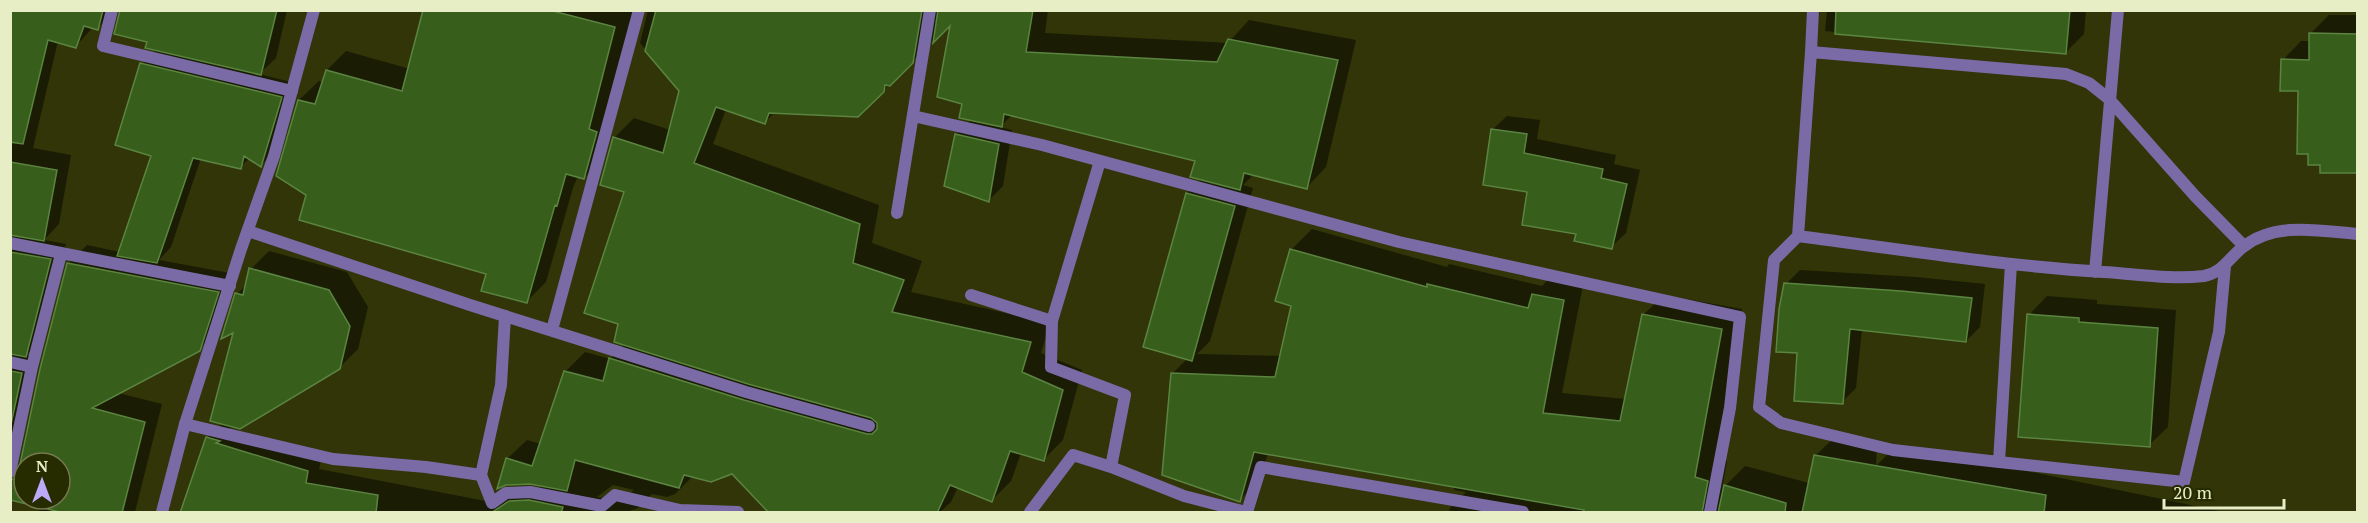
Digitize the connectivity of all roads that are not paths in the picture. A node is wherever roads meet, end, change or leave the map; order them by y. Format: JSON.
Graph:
{"nodes":[{"id":1,"x":112,"y":10,"type":"edge"},
{"id":2,"x":314,"y":10,"type":"edge"},
{"id":3,"x":639,"y":10,"type":"edge"},
{"id":4,"x":930,"y":10,"type":"edge"},
{"id":5,"x":1813,"y":10,"type":"edge"},
{"id":6,"x":2118,"y":10,"type":"edge"},
{"id":7,"x":1811,"y":52,"type":"junction"},
{"id":8,"x":292,"y":91,"type":"junction"},
{"id":9,"x":2109,"y":99,"type":"junction"},
{"id":10,"x":913,"y":116,"type":"junction"},
{"id":11,"x":1100,"y":161,"type":"junction"},
{"id":12,"x":897,"y":213,"type":"dead end"},
{"id":13,"x":248,"y":231,"type":"junction"},
{"id":14,"x":2358,"y":234,"type":"edge"},
{"id":15,"x":1798,"y":236,"type":"junction"},
{"id":16,"x":10,"y":243,"type":"edge"},
{"id":17,"x":2244,"y":246,"type":"junction"},
{"id":18,"x":61,"y":254,"type":"junction"},
{"id":19,"x":2011,"y":264,"type":"junction"},
{"id":20,"x":2225,"y":266,"type":"junction"},
{"id":21,"x":2095,"y":272,"type":"junction"},
{"id":22,"x":230,"y":286,"type":"junction"},
{"id":23,"x":972,"y":295,"type":"dead end"},
{"id":24,"x":505,"y":316,"type":"junction"},
{"id":25,"x":1052,"y":321,"type":"junction"},
{"id":26,"x":552,"y":330,"type":"junction"},
{"id":27,"x":10,"y":362,"type":"edge"},
{"id":28,"x":32,"y":367,"type":"junction"},
{"id":29,"x":185,"y":424,"type":"junction"},
{"id":30,"x":869,"y":426,"type":"dead end"},
{"id":31,"x":1999,"y":462,"type":"junction"},
{"id":32,"x":1111,"y":467,"type":"junction"},
{"id":33,"x":10,"y":472,"type":"edge"},
{"id":34,"x":481,"y":475,"type":"junction"},
{"id":35,"x":162,"y":513,"type":"edge"},
{"id":36,"x":738,"y":513,"type":"edge"},
{"id":37,"x":1030,"y":513,"type":"edge"},
{"id":38,"x":1246,"y":513,"type":"edge"},
{"id":39,"x":1523,"y":513,"type":"edge"},
{"id":40,"x":1710,"y":513,"type":"edge"}],
"edges":[{"from":1,"to":8,"type":"street"},
{"from":2,"to":8,"type":"street"},
{"from":3,"to":26,"type":"street"},
{"from":4,"to":10,"type":"street"},
{"from":5,"to":7,"type":"street"},
{"from":6,"to":9,"type":"street"},
{"from":7,"to":9,"type":"street"},
{"from":7,"to":15,"type":"street"},
{"from":8,"to":13,"type":"street"},
{"from":9,"to":17,"type":"street"},
{"from":9,"to":21,"type":"street"},
{"from":10,"to":11,"type":"street"},
{"from":10,"to":12,"type":"street"},
{"from":11,"to":25,"type":"street"},
{"from":11,"to":40,"type":"street"},
{"from":13,"to":22,"type":"street"},
{"from":13,"to":24,"type":"street"},
{"from":14,"to":17,"type":"street"},
{"from":15,"to":19,"type":"street"},
{"from":15,"to":31,"type":"street"},
{"from":16,"to":18,"type":"street"},
{"from":17,"to":20,"type":"street"},
{"from":18,"to":22,"type":"street"},
{"from":18,"to":28,"type":"street"},
{"from":19,"to":21,"type":"street"},
{"from":19,"to":31,"type":"street"},
{"from":20,"to":21,"type":"street"},
{"from":20,"to":31,"type":"street"},
{"from":22,"to":29,"type":"street"},
{"from":23,"to":25,"type":"street"},
{"from":24,"to":26,"type":"street"},
{"from":24,"to":34,"type":"street"},
{"from":25,"to":32,"type":"street"},
{"from":26,"to":30,"type":"street"},
{"from":27,"to":28,"type":"street"},
{"from":28,"to":33,"type":"street"},
{"from":29,"to":34,"type":"street"},
{"from":29,"to":35,"type":"street"},
{"from":32,"to":37,"type":"street"},
{"from":32,"to":38,"type":"street"},
{"from":34,"to":36,"type":"street"},
{"from":38,"to":39,"type":"street"}]}
